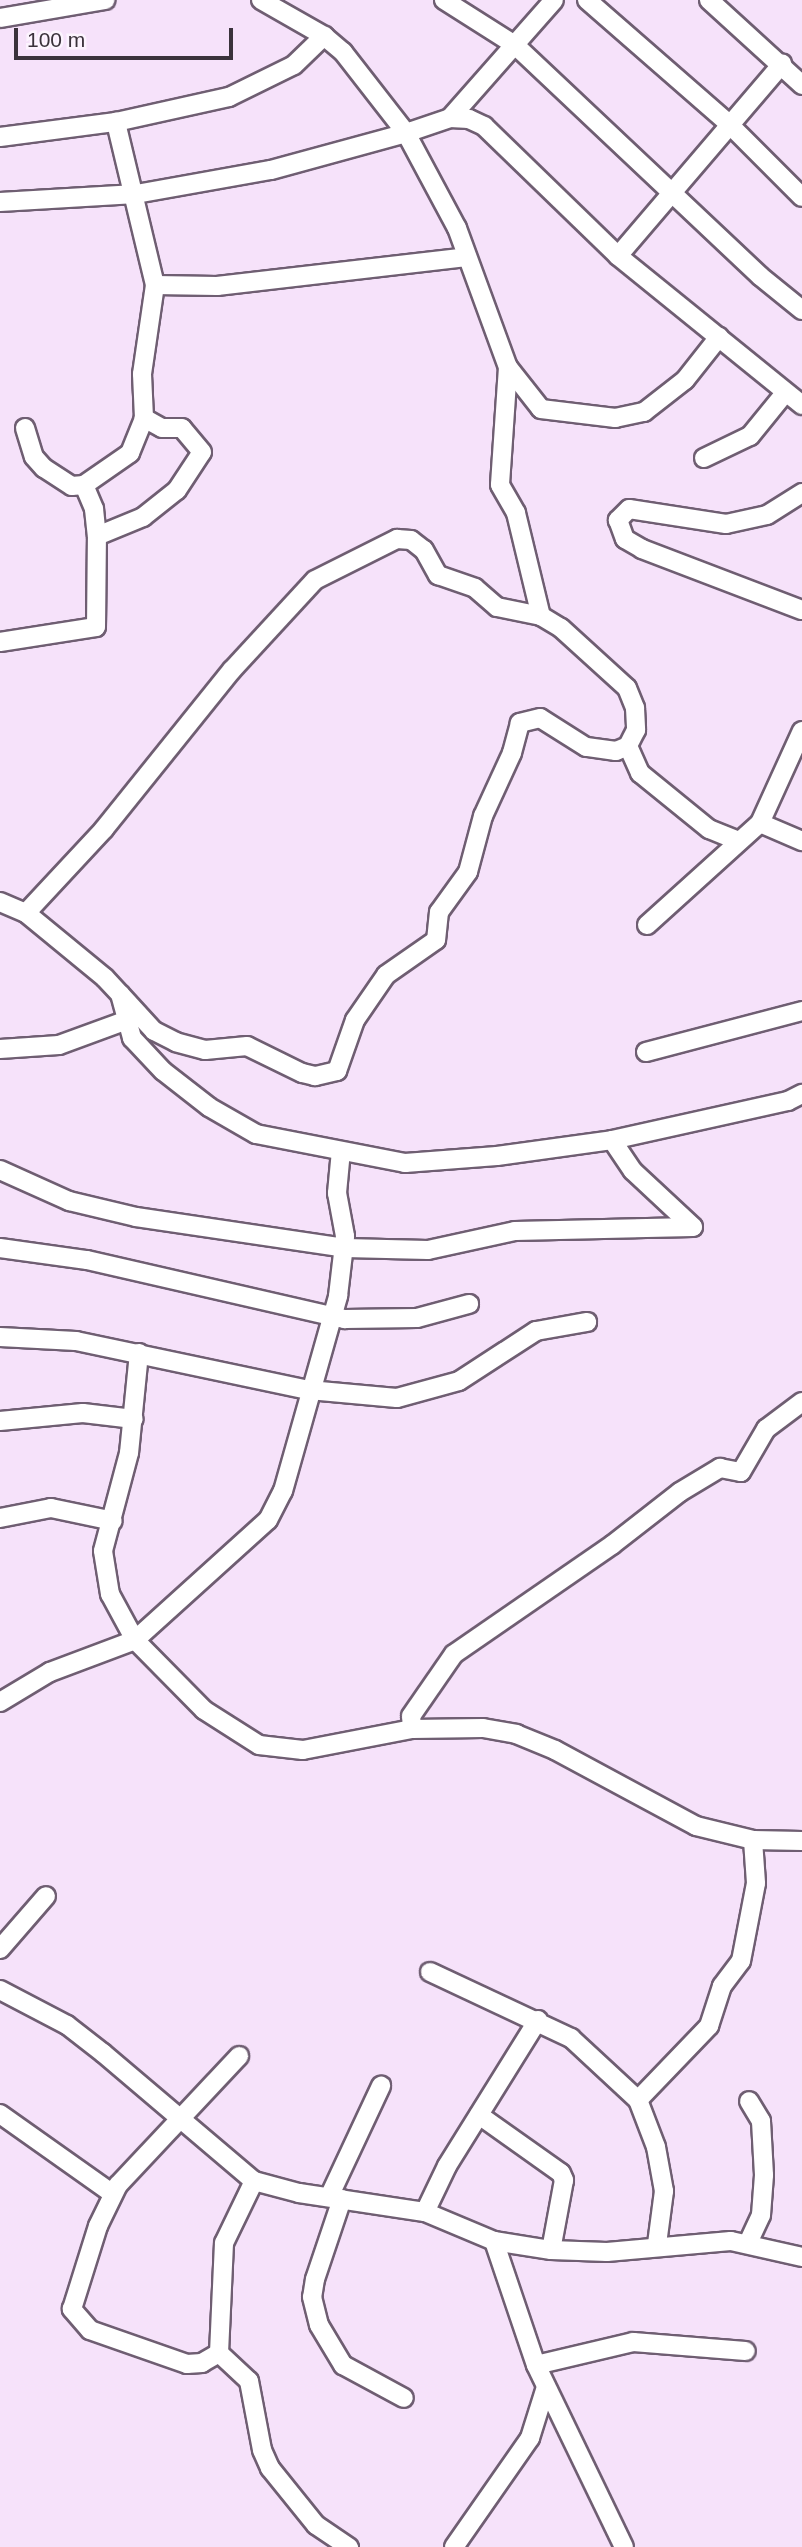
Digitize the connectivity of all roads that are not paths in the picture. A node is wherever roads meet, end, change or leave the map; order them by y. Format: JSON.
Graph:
{"nodes":[{"id":1,"x":104,"y":0,"type":"edge"},
{"id":2,"x":261,"y":0,"type":"edge"},
{"id":3,"x":444,"y":0,"type":"edge"},
{"id":4,"x":554,"y":0,"type":"edge"},
{"id":5,"x":587,"y":0,"type":"edge"},
{"id":6,"x":709,"y":0,"type":"edge"},
{"id":7,"x":0,"y":18,"type":"edge"},
{"id":8,"x":324,"y":36,"type":"junction"},
{"id":9,"x":515,"y":45,"type":"junction"},
{"id":10,"x":782,"y":64,"type":"junction"},
{"id":11,"x":802,"y":85,"type":"edge"},
{"id":12,"x":450,"y":118,"type":"junction"},
{"id":13,"x":116,"y":122,"type":"junction"},
{"id":14,"x":729,"y":124,"type":"junction"},
{"id":15,"x":406,"y":133,"type":"junction"},
{"id":16,"x":0,"y":137,"type":"edge"},
{"id":17,"x":676,"y":192,"type":"junction"},
{"id":18,"x":136,"y":194,"type":"junction"},
{"id":19,"x":802,"y":197,"type":"edge"},
{"id":20,"x":0,"y":202,"type":"edge"},
{"id":21,"x":618,"y":256,"type":"junction"},
{"id":22,"x":466,"y":257,"type":"junction"},
{"id":23,"x":155,"y":285,"type":"junction"},
{"id":24,"x":802,"y":310,"type":"edge"},
{"id":25,"x":719,"y":337,"type":"junction"},
{"id":26,"x":508,"y":367,"type":"junction"},
{"id":27,"x":785,"y":393,"type":"junction"},
{"id":28,"x":802,"y":405,"type":"edge"},
{"id":29,"x":144,"y":418,"type":"junction"},
{"id":30,"x":25,"y":428,"type":"dead end"},
{"id":31,"x":704,"y":458,"type":"dead end"},
{"id":32,"x":84,"y":485,"type":"junction"},
{"id":33,"x":802,"y":493,"type":"edge"},
{"id":34,"x":97,"y":536,"type":"junction"},
{"id":35,"x":802,"y":610,"type":"edge"},
{"id":36,"x":541,"y":616,"type":"junction"},
{"id":37,"x":0,"y":642,"type":"edge"},
{"id":38,"x":802,"y":731,"type":"edge"},
{"id":39,"x":628,"y":747,"type":"junction"},
{"id":40,"x":760,"y":824,"type":"junction"},
{"id":41,"x":738,"y":841,"type":"junction"},
{"id":42,"x":802,"y":841,"type":"edge"},
{"id":43,"x":0,"y":902,"type":"edge"},
{"id":44,"x":26,"y":914,"type":"junction"},
{"id":45,"x":647,"y":925,"type":"dead end"},
{"id":46,"x":120,"y":994,"type":"junction"},
{"id":47,"x":802,"y":1011,"type":"edge"},
{"id":48,"x":130,"y":1019,"type":"junction"},
{"id":49,"x":0,"y":1049,"type":"edge"},
{"id":50,"x":646,"y":1052,"type":"dead end"},
{"id":51,"x":802,"y":1094,"type":"edge"},
{"id":52,"x":612,"y":1140,"type":"junction"},
{"id":53,"x":341,"y":1151,"type":"junction"},
{"id":54,"x":0,"y":1170,"type":"edge"},
{"id":55,"x":0,"y":1248,"type":"edge"},
{"id":56,"x":345,"y":1248,"type":"junction"},
{"id":57,"x":469,"y":1304,"type":"dead end"},
{"id":58,"x":331,"y":1317,"type":"junction"},
{"id":59,"x":587,"y":1322,"type":"dead end"},
{"id":60,"x":0,"y":1337,"type":"edge"},
{"id":61,"x":139,"y":1353,"type":"junction"},
{"id":62,"x":309,"y":1390,"type":"junction"},
{"id":63,"x":802,"y":1402,"type":"edge"},
{"id":64,"x":134,"y":1419,"type":"junction"},
{"id":65,"x":0,"y":1421,"type":"edge"},
{"id":66,"x":0,"y":1518,"type":"edge"},
{"id":67,"x":113,"y":1521,"type":"junction"},
{"id":68,"x":135,"y":1640,"type":"junction"},
{"id":69,"x":0,"y":1702,"type":"edge"},
{"id":70,"x":412,"y":1729,"type":"junction"},
{"id":71,"x":753,"y":1840,"type":"junction"},
{"id":72,"x":802,"y":1840,"type":"edge"},
{"id":73,"x":46,"y":1896,"type":"dead end"},
{"id":74,"x":0,"y":1949,"type":"edge"},
{"id":75,"x":430,"y":1972,"type":"dead end"},
{"id":76,"x":0,"y":1990,"type":"edge"},
{"id":77,"x":538,"y":2020,"type":"junction"},
{"id":78,"x":239,"y":2056,"type":"dead end"},
{"id":79,"x":381,"y":2086,"type":"dead end"},
{"id":80,"x":638,"y":2100,"type":"junction"},
{"id":81,"x":749,"y":2101,"type":"dead end"},
{"id":82,"x":0,"y":2113,"type":"edge"},
{"id":83,"x":479,"y":2115,"type":"junction"},
{"id":84,"x":177,"y":2120,"type":"junction"},
{"id":85,"x":254,"y":2181,"type":"junction"},
{"id":86,"x":113,"y":2194,"type":"junction"},
{"id":87,"x":335,"y":2198,"type":"junction"},
{"id":88,"x":425,"y":2213,"type":"junction"},
{"id":89,"x":494,"y":2241,"type":"junction"},
{"id":90,"x":748,"y":2243,"type":"junction"},
{"id":91,"x":657,"y":2245,"type":"junction"},
{"id":92,"x":551,"y":2250,"type":"junction"},
{"id":93,"x":802,"y":2256,"type":"edge"},
{"id":94,"x":746,"y":2351,"type":"dead end"},
{"id":95,"x":219,"y":2353,"type":"junction"},
{"id":96,"x":536,"y":2365,"type":"junction"},
{"id":97,"x":546,"y":2387,"type":"junction"},
{"id":98,"x":404,"y":2398,"type":"dead end"},
{"id":99,"x":349,"y":2547,"type":"edge"},
{"id":100,"x":454,"y":2547,"type":"edge"},
{"id":101,"x":624,"y":2547,"type":"edge"}],
"edges":[{"from":1,"to":7,"type":"street"},
{"from":2,"to":8,"type":"street"},
{"from":3,"to":9,"type":"street"},
{"from":4,"to":9,"type":"street"},
{"from":5,"to":14,"type":"street"},
{"from":6,"to":10,"type":"street"},
{"from":8,"to":13,"type":"street"},
{"from":8,"to":15,"type":"street"},
{"from":9,"to":12,"type":"street"},
{"from":9,"to":17,"type":"street"},
{"from":10,"to":11,"type":"street"},
{"from":10,"to":14,"type":"street"},
{"from":12,"to":15,"type":"street"},
{"from":12,"to":21,"type":"street"},
{"from":13,"to":16,"type":"street"},
{"from":13,"to":18,"type":"street"},
{"from":14,"to":17,"type":"street"},
{"from":14,"to":19,"type":"street"},
{"from":15,"to":18,"type":"street"},
{"from":15,"to":22,"type":"street"},
{"from":17,"to":21,"type":"street"},
{"from":17,"to":24,"type":"street"},
{"from":18,"to":20,"type":"street"},
{"from":18,"to":23,"type":"street"},
{"from":21,"to":25,"type":"street"},
{"from":22,"to":23,"type":"street"},
{"from":22,"to":26,"type":"street"},
{"from":23,"to":29,"type":"street"},
{"from":25,"to":26,"type":"street"},
{"from":25,"to":27,"type":"street"},
{"from":26,"to":36,"type":"street"},
{"from":27,"to":28,"type":"street"},
{"from":27,"to":31,"type":"street"},
{"from":29,"to":32,"type":"street"},
{"from":29,"to":34,"type":"street"},
{"from":30,"to":32,"type":"street"},
{"from":32,"to":34,"type":"street"},
{"from":33,"to":35,"type":"street"},
{"from":34,"to":37,"type":"street"},
{"from":36,"to":39,"type":"street"},
{"from":36,"to":44,"type":"street"},
{"from":38,"to":40,"type":"street"},
{"from":39,"to":41,"type":"street"},
{"from":39,"to":46,"type":"street"},
{"from":40,"to":41,"type":"street"},
{"from":40,"to":42,"type":"street"},
{"from":41,"to":45,"type":"street"},
{"from":43,"to":44,"type":"street"},
{"from":44,"to":46,"type":"street"},
{"from":46,"to":48,"type":"street"},
{"from":47,"to":50,"type":"street"},
{"from":48,"to":49,"type":"street"},
{"from":48,"to":53,"type":"street"},
{"from":51,"to":52,"type":"street"},
{"from":52,"to":53,"type":"street"},
{"from":52,"to":56,"type":"street"},
{"from":53,"to":56,"type":"street"},
{"from":54,"to":56,"type":"street"},
{"from":55,"to":58,"type":"street"},
{"from":56,"to":58,"type":"street"},
{"from":57,"to":58,"type":"street"},
{"from":58,"to":62,"type":"street"},
{"from":59,"to":62,"type":"street"},
{"from":60,"to":61,"type":"street"},
{"from":61,"to":62,"type":"street"},
{"from":61,"to":64,"type":"street"},
{"from":62,"to":68,"type":"street"},
{"from":63,"to":70,"type":"street"},
{"from":64,"to":65,"type":"street"},
{"from":64,"to":67,"type":"street"},
{"from":66,"to":67,"type":"street"},
{"from":67,"to":68,"type":"street"},
{"from":68,"to":69,"type":"street"},
{"from":68,"to":70,"type":"street"},
{"from":70,"to":71,"type":"street"},
{"from":71,"to":72,"type":"street"},
{"from":71,"to":80,"type":"street"},
{"from":73,"to":74,"type":"street"},
{"from":75,"to":77,"type":"street"},
{"from":76,"to":84,"type":"street"},
{"from":77,"to":80,"type":"street"},
{"from":77,"to":83,"type":"street"},
{"from":78,"to":84,"type":"street"},
{"from":79,"to":87,"type":"street"},
{"from":80,"to":91,"type":"street"},
{"from":81,"to":90,"type":"street"},
{"from":82,"to":86,"type":"street"},
{"from":83,"to":88,"type":"street"},
{"from":83,"to":92,"type":"street"},
{"from":84,"to":85,"type":"street"},
{"from":84,"to":86,"type":"street"},
{"from":85,"to":87,"type":"street"},
{"from":85,"to":95,"type":"street"},
{"from":86,"to":95,"type":"street"},
{"from":87,"to":88,"type":"street"},
{"from":87,"to":98,"type":"street"},
{"from":88,"to":89,"type":"street"},
{"from":89,"to":92,"type":"street"},
{"from":89,"to":96,"type":"street"},
{"from":90,"to":91,"type":"street"},
{"from":90,"to":93,"type":"street"},
{"from":91,"to":92,"type":"street"},
{"from":94,"to":96,"type":"street"},
{"from":95,"to":99,"type":"street"},
{"from":96,"to":97,"type":"street"},
{"from":97,"to":100,"type":"street"},
{"from":97,"to":101,"type":"street"}]}
